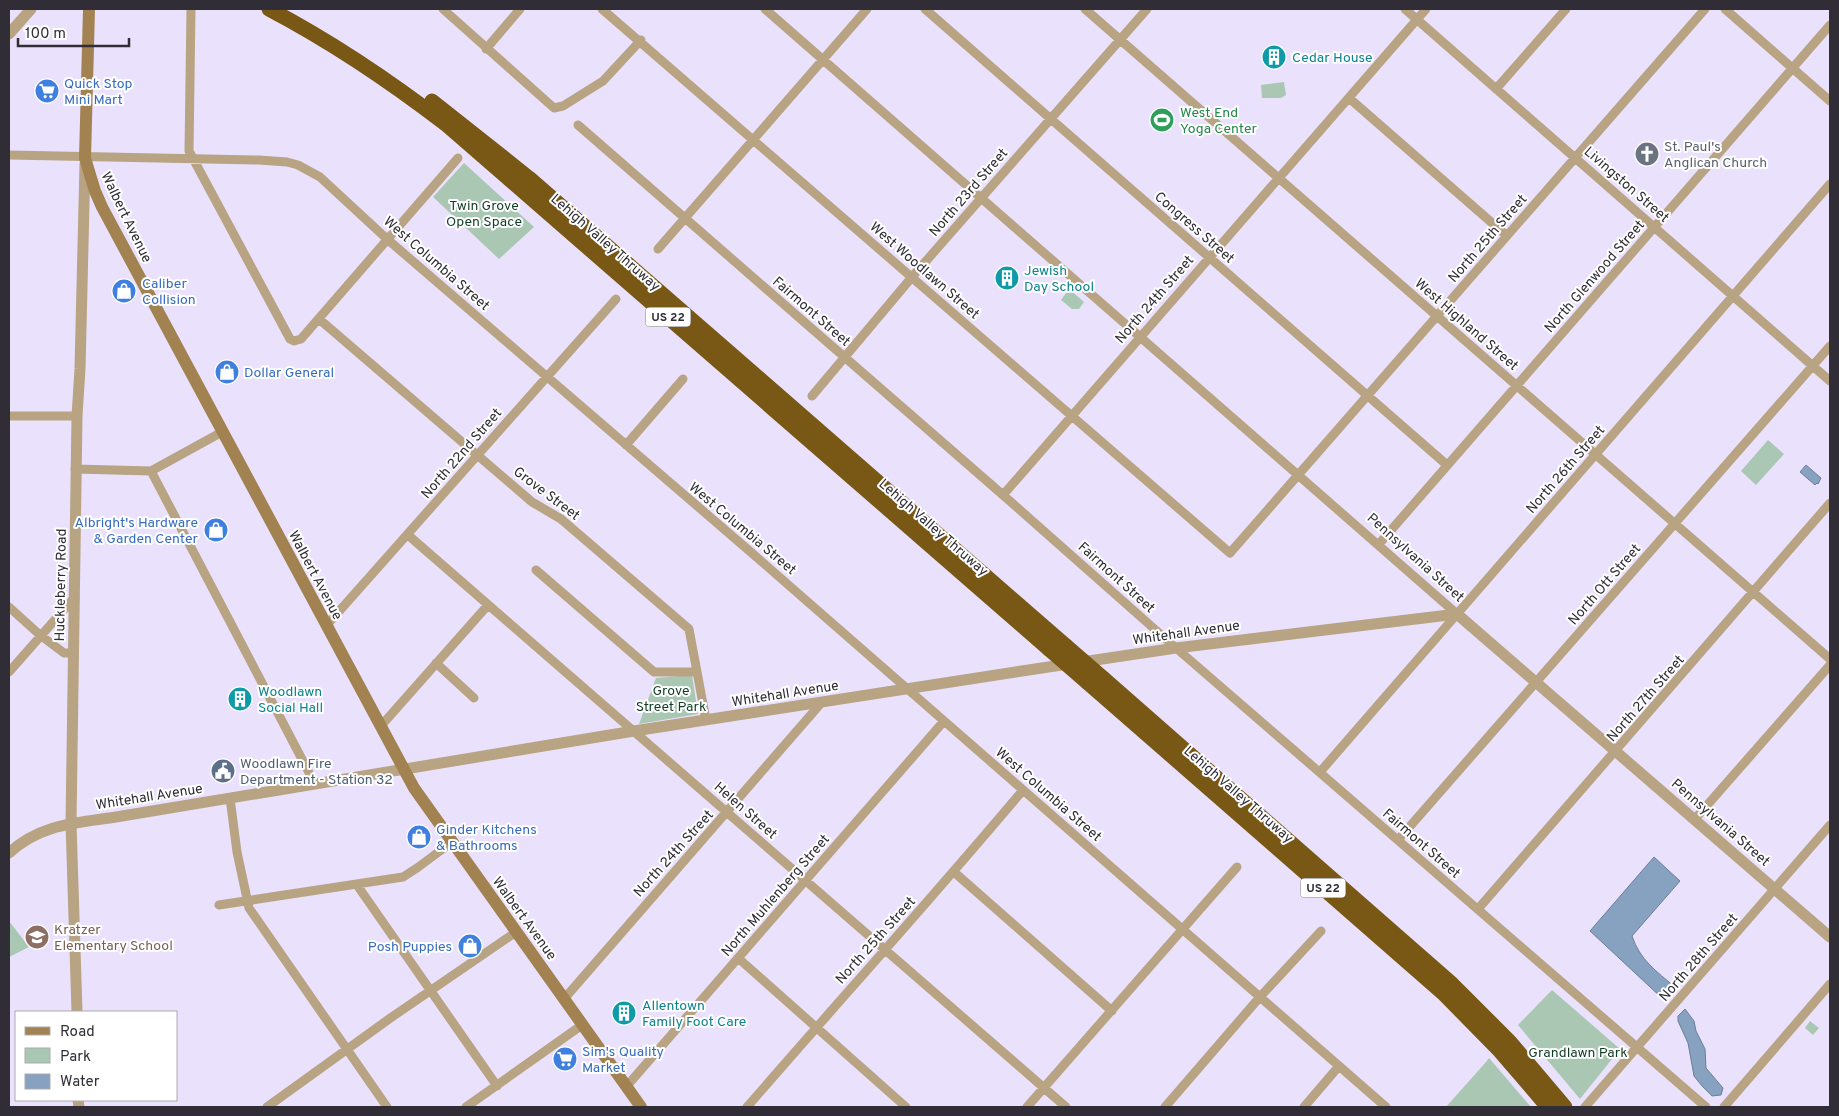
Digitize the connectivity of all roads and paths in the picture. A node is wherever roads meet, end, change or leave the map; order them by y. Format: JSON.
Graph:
{"nodes":[{"id":1,"x":31,"y":9,"type":"edge"},
{"id":2,"x":89,"y":9,"type":"edge"},
{"id":3,"x":191,"y":9,"type":"edge"},
{"id":4,"x":269,"y":9,"type":"edge"},
{"id":5,"x":290,"y":9,"type":"edge"},
{"id":6,"x":442,"y":9,"type":"edge"},
{"id":7,"x":520,"y":9,"type":"edge"},
{"id":8,"x":602,"y":9,"type":"edge"},
{"id":9,"x":765,"y":9,"type":"edge"},
{"id":10,"x":867,"y":9,"type":"edge"},
{"id":11,"x":925,"y":9,"type":"edge"},
{"id":12,"x":1085,"y":9,"type":"edge"},
{"id":13,"x":1147,"y":9,"type":"edge"},
{"id":14,"x":1405,"y":9,"type":"edge"},
{"id":15,"x":1426,"y":9,"type":"edge"},
{"id":16,"x":1566,"y":9,"type":"edge"},
{"id":17,"x":1705,"y":9,"type":"edge"},
{"id":18,"x":1725,"y":9,"type":"edge"},
{"id":19,"x":1417,"y":20,"type":"junction"},
{"id":20,"x":1830,"y":26,"type":"edge"},
{"id":21,"x":9,"y":34,"type":"edge"},
{"id":22,"x":1120,"y":39,"type":"junction"},
{"id":23,"x":640,"y":40,"type":"junction"},
{"id":24,"x":486,"y":49,"type":"junction"},
{"id":25,"x":823,"y":60,"type":"junction"},
{"id":26,"x":1793,"y":68,"type":"junction"},
{"id":27,"x":1496,"y":89,"type":"junction"},
{"id":28,"x":1348,"y":98,"type":"junction"},
{"id":29,"x":1830,"y":101,"type":"edge"},
{"id":30,"x":1050,"y":118,"type":"junction"},
{"id":31,"x":578,"y":125,"type":"dead end"},
{"id":32,"x":754,"y":139,"type":"junction"},
{"id":33,"x":9,"y":155,"type":"edge"},
{"id":34,"x":85,"y":158,"type":"junction"},
{"id":35,"x":458,"y":158,"type":"dead end"},
{"id":36,"x":1576,"y":158,"type":"junction"},
{"id":37,"x":193,"y":159,"type":"junction"},
{"id":38,"x":1280,"y":178,"type":"junction"},
{"id":39,"x":1830,"y":184,"type":"edge"},
{"id":40,"x":982,"y":198,"type":"junction"},
{"id":41,"x":684,"y":218,"type":"junction"},
{"id":42,"x":1655,"y":228,"type":"junction"},
{"id":43,"x":1507,"y":236,"type":"junction"},
{"id":44,"x":386,"y":239,"type":"junction"},
{"id":45,"x":658,"y":249,"type":"dead end"},
{"id":46,"x":1209,"y":257,"type":"junction"},
{"id":47,"x":912,"y":277,"type":"junction"},
{"id":48,"x":1733,"y":296,"type":"junction"},
{"id":49,"x":616,"y":299,"type":"dead end"},
{"id":50,"x":1437,"y":316,"type":"junction"},
{"id":51,"x":319,"y":319,"type":"junction"},
{"id":52,"x":1141,"y":336,"type":"junction"},
{"id":53,"x":1830,"y":346,"type":"edge"},
{"id":54,"x":844,"y":357,"type":"junction"},
{"id":55,"x":1813,"y":366,"type":"junction"},
{"id":56,"x":547,"y":376,"type":"junction"},
{"id":57,"x":683,"y":379,"type":"dead end"},
{"id":58,"x":1830,"y":381,"type":"edge"},
{"id":59,"x":1516,"y":385,"type":"junction"},
{"id":60,"x":812,"y":396,"type":"dead end"},
{"id":61,"x":1369,"y":396,"type":"junction"},
{"id":62,"x":1071,"y":415,"type":"junction"},
{"id":63,"x":9,"y":416,"type":"edge"},
{"id":64,"x":76,"y":416,"type":"junction"},
{"id":65,"x":222,"y":432,"type":"junction"},
{"id":66,"x":626,"y":445,"type":"junction"},
{"id":67,"x":1596,"y":454,"type":"junction"},
{"id":68,"x":478,"y":455,"type":"junction"},
{"id":69,"x":1447,"y":465,"type":"junction"},
{"id":70,"x":76,"y":469,"type":"junction"},
{"id":71,"x":151,"y":471,"type":"junction"},
{"id":72,"x":1299,"y":474,"type":"junction"},
{"id":73,"x":1003,"y":495,"type":"junction"},
{"id":74,"x":1830,"y":503,"type":"edge"},
{"id":75,"x":1676,"y":522,"type":"junction"},
{"id":76,"x":408,"y":535,"type":"junction"},
{"id":77,"x":1379,"y":544,"type":"junction"},
{"id":78,"x":1230,"y":553,"type":"joint"},
{"id":79,"x":536,"y":570,"type":"dead end"},
{"id":80,"x":1754,"y":592,"type":"junction"},
{"id":81,"x":75,"y":597,"type":"junction"},
{"id":82,"x":488,"y":605,"type":"junction"},
{"id":83,"x":9,"y":607,"type":"edge"},
{"id":84,"x":1457,"y":614,"type":"junction"},
{"id":85,"x":326,"y":626,"type":"junction"},
{"id":86,"x":40,"y":635,"type":"junction"},
{"id":87,"x":1176,"y":648,"type":"junction"},
{"id":88,"x":74,"y":653,"type":"junction"},
{"id":89,"x":1830,"y":659,"type":"edge"},
{"id":90,"x":436,"y":663,"type":"junction"},
{"id":91,"x":1830,"y":665,"type":"edge"},
{"id":92,"x":9,"y":672,"type":"edge"},
{"id":93,"x":697,"y":672,"type":"junction"},
{"id":94,"x":1536,"y":682,"type":"junction"},
{"id":95,"x":908,"y":689,"type":"junction"},
{"id":96,"x":474,"y":698,"type":"dead end"},
{"id":97,"x":822,"y":702,"type":"junction"},
{"id":98,"x":706,"y":720,"type":"junction"},
{"id":99,"x":944,"y":721,"type":"junction"},
{"id":100,"x":380,"y":727,"type":"junction"},
{"id":101,"x":634,"y":731,"type":"junction"},
{"id":102,"x":1617,"y":751,"type":"junction"},
{"id":103,"x":403,"y":770,"type":"junction"},
{"id":104,"x":1320,"y":772,"type":"junction"},
{"id":105,"x":315,"y":784,"type":"junction"},
{"id":106,"x":1023,"y":790,"type":"junction"},
{"id":107,"x":230,"y":798,"type":"junction"},
{"id":108,"x":728,"y":812,"type":"junction"},
{"id":109,"x":1696,"y":819,"type":"junction"},
{"id":110,"x":71,"y":823,"type":"junction"},
{"id":111,"x":1830,"y":825,"type":"edge"},
{"id":112,"x":1398,"y":840,"type":"junction"},
{"id":113,"x":452,"y":842,"type":"junction"},
{"id":114,"x":9,"y":853,"type":"edge"},
{"id":115,"x":1237,"y":867,"type":"dead end"},
{"id":116,"x":954,"y":872,"type":"junction"},
{"id":117,"x":806,"y":880,"type":"junction"},
{"id":118,"x":357,"y":884,"type":"junction"},
{"id":119,"x":1776,"y":889,"type":"junction"},
{"id":120,"x":246,"y":901,"type":"junction"},
{"id":121,"x":218,"y":905,"type":"dead end"},
{"id":122,"x":1478,"y":909,"type":"junction"},
{"id":123,"x":1182,"y":929,"type":"junction"},
{"id":124,"x":1321,"y":931,"type":"dead end"},
{"id":125,"x":516,"y":932,"type":"junction"},
{"id":126,"x":1830,"y":937,"type":"edge"},
{"id":127,"x":885,"y":948,"type":"junction"},
{"id":128,"x":738,"y":958,"type":"junction"},
{"id":129,"x":1830,"y":984,"type":"edge"},
{"id":130,"x":430,"y":991,"type":"junction"},
{"id":131,"x":1259,"y":998,"type":"junction"},
{"id":132,"x":564,"y":999,"type":"junction"},
{"id":133,"x":77,"y":1011,"type":"edge"},
{"id":134,"x":1112,"y":1011,"type":"junction"},
{"id":135,"x":582,"y":1025,"type":"junction"},
{"id":136,"x":816,"y":1028,"type":"junction"},
{"id":137,"x":1637,"y":1047,"type":"junction"},
{"id":138,"x":347,"y":1050,"type":"junction"},
{"id":139,"x":1339,"y":1066,"type":"junction"},
{"id":140,"x":497,"y":1086,"type":"junction"},
{"id":141,"x":626,"y":1087,"type":"junction"},
{"id":142,"x":1044,"y":1088,"type":"junction"},
{"id":143,"x":1558,"y":1106,"type":"edge"},
{"id":144,"x":267,"y":1107,"type":"edge"},
{"id":145,"x":387,"y":1107,"type":"edge"},
{"id":146,"x":466,"y":1107,"type":"edge"},
{"id":147,"x":641,"y":1107,"type":"edge"},
{"id":148,"x":747,"y":1107,"type":"edge"},
{"id":149,"x":906,"y":1107,"type":"edge"},
{"id":150,"x":1027,"y":1107,"type":"edge"},
{"id":151,"x":1066,"y":1107,"type":"edge"},
{"id":152,"x":1165,"y":1107,"type":"edge"},
{"id":153,"x":1304,"y":1107,"type":"edge"},
{"id":154,"x":1386,"y":1107,"type":"edge"},
{"id":155,"x":1585,"y":1107,"type":"edge"},
{"id":156,"x":1706,"y":1107,"type":"edge"},
{"id":157,"x":1724,"y":1107,"type":"edge"}],
"edges":[{"from":1,"to":21,"type":"street"},
{"from":2,"to":34,"type":"main road","name":"Walbert Avenue"},
{"from":3,"to":37,"type":"street"},
{"from":4,"to":143,"type":"highway","name":"Lehigh Valley Thruway","number":"US 22","bridge":true},
{"from":5,"to":143,"type":"highway","name":"Lehigh Valley Thruway","number":"US 22","bridge":true},
{"from":6,"to":24,"type":"street"},
{"from":7,"to":24,"type":"street"},
{"from":8,"to":23,"type":"street","name":"West Woodlawn Street"},
{"from":9,"to":25,"type":"street","name":"Pennsylvania Street"},
{"from":10,"to":25,"type":"street"},
{"from":11,"to":30,"type":"street","name":"Congress Street"},
{"from":12,"to":22,"type":"street","name":"West Highland Street"},
{"from":13,"to":22,"type":"street","name":"North 23rd Street"},
{"from":14,"to":19,"type":"street","name":"Livingston Street"},
{"from":15,"to":19,"type":"street","name":"North 24th Street"},
{"from":16,"to":27,"type":"street"},
{"from":17,"to":36,"type":"street","name":"North 25th Street"},
{"from":18,"to":26,"type":"street"},
{"from":19,"to":27,"type":"street","name":"Livingston Street"},
{"from":19,"to":28,"type":"street","name":"North 24th Street"},
{"from":20,"to":26,"type":"street","name":"North Glenwood Street"},
{"from":22,"to":30,"type":"street","name":"North 23rd Street"},
{"from":22,"to":38,"type":"street","name":"West Highland Street"},
{"from":23,"to":24,"type":"street"},
{"from":23,"to":32,"type":"street","name":"West Woodlawn Street"},
{"from":25,"to":32,"type":"street"},
{"from":25,"to":40,"type":"street","name":"Pennsylvania Street"},
{"from":26,"to":29,"type":"street"},
{"from":26,"to":42,"type":"street","name":"North Glenwood Street"},
{"from":27,"to":36,"type":"street","name":"Livingston Street"},
{"from":28,"to":38,"type":"street","name":"North 24th Street"},
{"from":28,"to":43,"type":"street"},
{"from":30,"to":40,"type":"street","name":"North 23rd Street"},
{"from":30,"to":46,"type":"street","name":"Congress Street"},
{"from":31,"to":41,"type":"street","name":"Fairmont Street"},
{"from":32,"to":41,"type":"street"},
{"from":32,"to":47,"type":"street","name":"West Woodlawn Street"},
{"from":33,"to":34,"type":"street","name":"West Columbia Street"},
{"from":34,"to":37,"type":"street","name":"West Columbia Street"},
{"from":34,"to":64,"type":"street","name":"Huckleberry Road"},
{"from":34,"to":65,"type":"main road","name":"Walbert Avenue"},
{"from":35,"to":44,"type":"street"},
{"from":36,"to":42,"type":"street","name":"Livingston Street"},
{"from":36,"to":43,"type":"street","name":"North 25th Street"},
{"from":37,"to":44,"type":"street","name":"West Columbia Street"},
{"from":37,"to":51,"type":"street"},
{"from":38,"to":46,"type":"street","name":"North 24th Street"},
{"from":38,"to":50,"type":"street","name":"West Highland Street"},
{"from":39,"to":48,"type":"street","name":"North 26th Street"},
{"from":40,"to":47,"type":"street","name":"North 23rd Street"},
{"from":40,"to":52,"type":"street","name":"Pennsylvania Street"},
{"from":41,"to":45,"type":"street"},
{"from":41,"to":54,"type":"street","name":"Fairmont Street"},
{"from":42,"to":48,"type":"street","name":"Livingston Street"},
{"from":42,"to":59,"type":"street","name":"North Glenwood Street"},
{"from":43,"to":50,"type":"street","name":"North 25th Street"},
{"from":44,"to":51,"type":"street"},
{"from":44,"to":56,"type":"street","name":"West Columbia Street"},
{"from":46,"to":52,"type":"street","name":"North 24th Street"},
{"from":46,"to":61,"type":"street","name":"Congress Street"},
{"from":47,"to":54,"type":"street","name":"North 23rd Street"},
{"from":47,"to":62,"type":"street","name":"West Woodlawn Street"},
{"from":48,"to":55,"type":"street","name":"Livingston Street"},
{"from":48,"to":67,"type":"street","name":"North 26th Street"},
{"from":49,"to":56,"type":"street","name":"North 22nd Street"},
{"from":50,"to":59,"type":"street","name":"West Highland Street"},
{"from":50,"to":61,"type":"street","name":"North 25th Street"},
{"from":51,"to":68,"type":"street","name":"Grove Street"},
{"from":52,"to":62,"type":"street","name":"North 24th Street"},
{"from":52,"to":72,"type":"street","name":"Pennsylvania Street"},
{"from":53,"to":55,"type":"street","name":"North Ott Street"},
{"from":54,"to":60,"type":"street","name":"North 23rd Street"},
{"from":54,"to":73,"type":"street","name":"Fairmont Street"},
{"from":55,"to":58,"type":"street","name":"Livingston Street"},
{"from":55,"to":75,"type":"street","name":"North Ott Street"},
{"from":56,"to":66,"type":"street","name":"West Columbia Street"},
{"from":56,"to":68,"type":"street","name":"North 22nd Street"},
{"from":57,"to":66,"type":"street"},
{"from":59,"to":67,"type":"street","name":"West Highland Street"},
{"from":59,"to":69,"type":"street","name":"North Glenwood Street"},
{"from":61,"to":69,"type":"street","name":"Congress Street"},
{"from":61,"to":72,"type":"street","name":"North 25th Street"},
{"from":62,"to":73,"type":"street","name":"North 24th Street"},
{"from":62,"to":78,"type":"street","name":"West Woodlawn Street"},
{"from":63,"to":64,"type":"street"},
{"from":64,"to":70,"type":"street","name":"Huckleberry Road"},
{"from":65,"to":71,"type":"street"},
{"from":65,"to":85,"type":"main road","name":"Walbert Avenue"},
{"from":66,"to":95,"type":"street","name":"West Columbia Street"},
{"from":67,"to":75,"type":"street","name":"West Highland Street"},
{"from":67,"to":84,"type":"street","name":"North 26th Street"},
{"from":68,"to":76,"type":"street","name":"North 22nd Street"},
{"from":68,"to":93,"type":"street","name":"Grove Street"},
{"from":69,"to":77,"type":"street","name":"North Glenwood Street"},
{"from":70,"to":71,"type":"street"},
{"from":70,"to":81,"type":"street","name":"Huckleberry Road"},
{"from":71,"to":105,"type":"street"},
{"from":72,"to":77,"type":"street","name":"Pennsylvania Street"},
{"from":72,"to":78,"type":"street","name":"North 25th Street"},
{"from":73,"to":87,"type":"street","name":"Fairmont Street"},
{"from":74,"to":80,"type":"street","name":"North 27th Street"},
{"from":75,"to":80,"type":"street","name":"West Highland Street"},
{"from":75,"to":94,"type":"street","name":"North Ott Street"},
{"from":76,"to":82,"type":"street","name":"Helen Street"},
{"from":76,"to":85,"type":"street","name":"North 22nd Street"},
{"from":77,"to":84,"type":"street","name":"Pennsylvania Street"},
{"from":79,"to":93,"type":"street"},
{"from":80,"to":89,"type":"street","name":"West Highland Street"},
{"from":80,"to":102,"type":"street","name":"North 27th Street"},
{"from":81,"to":86,"type":"street"},
{"from":81,"to":88,"type":"street","name":"Huckleberry Road"},
{"from":82,"to":90,"type":"street"},
{"from":82,"to":101,"type":"street","name":"Helen Street"},
{"from":83,"to":86,"type":"street"},
{"from":84,"to":87,"type":"street","name":"Whitehall Avenue"},
{"from":84,"to":94,"type":"street","name":"Pennsylvania Street"},
{"from":84,"to":104,"type":"street","name":"North 26th Street"},
{"from":85,"to":100,"type":"main road","name":"Walbert Avenue"},
{"from":86,"to":88,"type":"street"},
{"from":86,"to":92,"type":"street"},
{"from":87,"to":95,"type":"street","name":"Whitehall Avenue"},
{"from":87,"to":104,"type":"street","name":"Fairmont Street"},
{"from":88,"to":110,"type":"street","name":"Huckleberry Road"},
{"from":90,"to":96,"type":"street"},
{"from":90,"to":100,"type":"street"},
{"from":91,"to":109,"type":"street"},
{"from":93,"to":98,"type":"street","name":"Grove Street"},
{"from":94,"to":102,"type":"street","name":"Pennsylvania Street"},
{"from":94,"to":112,"type":"street","name":"North Ott Street"},
{"from":95,"to":97,"type":"street","name":"Whitehall Avenue"},
{"from":95,"to":99,"type":"street","name":"West Columbia Street"},
{"from":97,"to":98,"type":"street","name":"Whitehall Avenue"},
{"from":97,"to":108,"type":"street","name":"North 24th Street"},
{"from":98,"to":101,"type":"street","name":"Whitehall Avenue"},
{"from":99,"to":106,"type":"street","name":"West Columbia Street"},
{"from":99,"to":117,"type":"street","name":"North Muhlenberg Street"},
{"from":100,"to":103,"type":"main road","name":"Walbert Avenue"},
{"from":101,"to":103,"type":"street","name":"Whitehall Avenue"},
{"from":101,"to":108,"type":"street","name":"Helen Street"},
{"from":102,"to":109,"type":"street","name":"Pennsylvania Street"},
{"from":102,"to":122,"type":"street","name":"North 27th Street"},
{"from":103,"to":105,"type":"street","name":"Whitehall Avenue"},
{"from":103,"to":113,"type":"main road","name":"Walbert Avenue"},
{"from":104,"to":112,"type":"street","name":"Fairmont Street"},
{"from":105,"to":107,"type":"street","name":"Whitehall Avenue"},
{"from":106,"to":116,"type":"street","name":"North 25th Street"},
{"from":106,"to":123,"type":"street","name":"West Columbia Street"},
{"from":107,"to":110,"type":"street","name":"Whitehall Avenue"},
{"from":107,"to":120,"type":"street"},
{"from":108,"to":117,"type":"street","name":"Helen Street"},
{"from":108,"to":132,"type":"street","name":"North 24th Street"},
{"from":109,"to":119,"type":"street","name":"Pennsylvania Street"},
{"from":110,"to":114,"type":"street","name":"Whitehall Avenue"},
{"from":110,"to":133,"type":"street","name":"Huckleberry Road"},
{"from":111,"to":119,"type":"street","name":"North 28th Street"},
{"from":112,"to":122,"type":"street","name":"Fairmont Street"},
{"from":113,"to":118,"type":"street"},
{"from":113,"to":125,"type":"main road","name":"Walbert Avenue"},
{"from":115,"to":123,"type":"street"},
{"from":116,"to":127,"type":"street","name":"North 25th Street"},
{"from":116,"to":134,"type":"street"},
{"from":117,"to":127,"type":"street","name":"Helen Street"},
{"from":117,"to":128,"type":"street","name":"North Muhlenberg Street"},
{"from":118,"to":120,"type":"street"},
{"from":118,"to":130,"type":"street"},
{"from":119,"to":126,"type":"street","name":"Pennsylvania Street"},
{"from":119,"to":137,"type":"street","name":"North 28th Street"},
{"from":120,"to":121,"type":"street"},
{"from":120,"to":138,"type":"street"},
{"from":122,"to":137,"type":"street","name":"Fairmont Street"},
{"from":123,"to":131,"type":"street","name":"West Columbia Street"},
{"from":123,"to":134,"type":"street"},
{"from":124,"to":131,"type":"street"},
{"from":125,"to":130,"type":"street"},
{"from":125,"to":132,"type":"main road","name":"Walbert Avenue"},
{"from":127,"to":136,"type":"street","name":"North 25th Street"},
{"from":127,"to":142,"type":"street","name":"Helen Street"},
{"from":128,"to":136,"type":"street"},
{"from":128,"to":141,"type":"street","name":"North Muhlenberg Street"},
{"from":129,"to":157,"type":"street"},
{"from":130,"to":138,"type":"street"},
{"from":130,"to":140,"type":"street"},
{"from":131,"to":139,"type":"street","name":"West Columbia Street"},
{"from":131,"to":152,"type":"street"},
{"from":132,"to":135,"type":"main road","name":"Walbert Avenue"},
{"from":134,"to":142,"type":"street"},
{"from":135,"to":140,"type":"street"},
{"from":135,"to":141,"type":"main road","name":"Walbert Avenue"},
{"from":136,"to":148,"type":"street","name":"North 25th Street"},
{"from":136,"to":149,"type":"street"},
{"from":137,"to":155,"type":"street","name":"North 28th Street"},
{"from":137,"to":156,"type":"street","name":"Fairmont Street"},
{"from":138,"to":144,"type":"street"},
{"from":138,"to":145,"type":"street"},
{"from":139,"to":153,"type":"street"},
{"from":139,"to":154,"type":"street","name":"West Columbia Street"},
{"from":140,"to":146,"type":"street"},
{"from":141,"to":147,"type":"main road","name":"Walbert Avenue"},
{"from":142,"to":150,"type":"street"},
{"from":142,"to":151,"type":"street","name":"Helen Street"}]}
